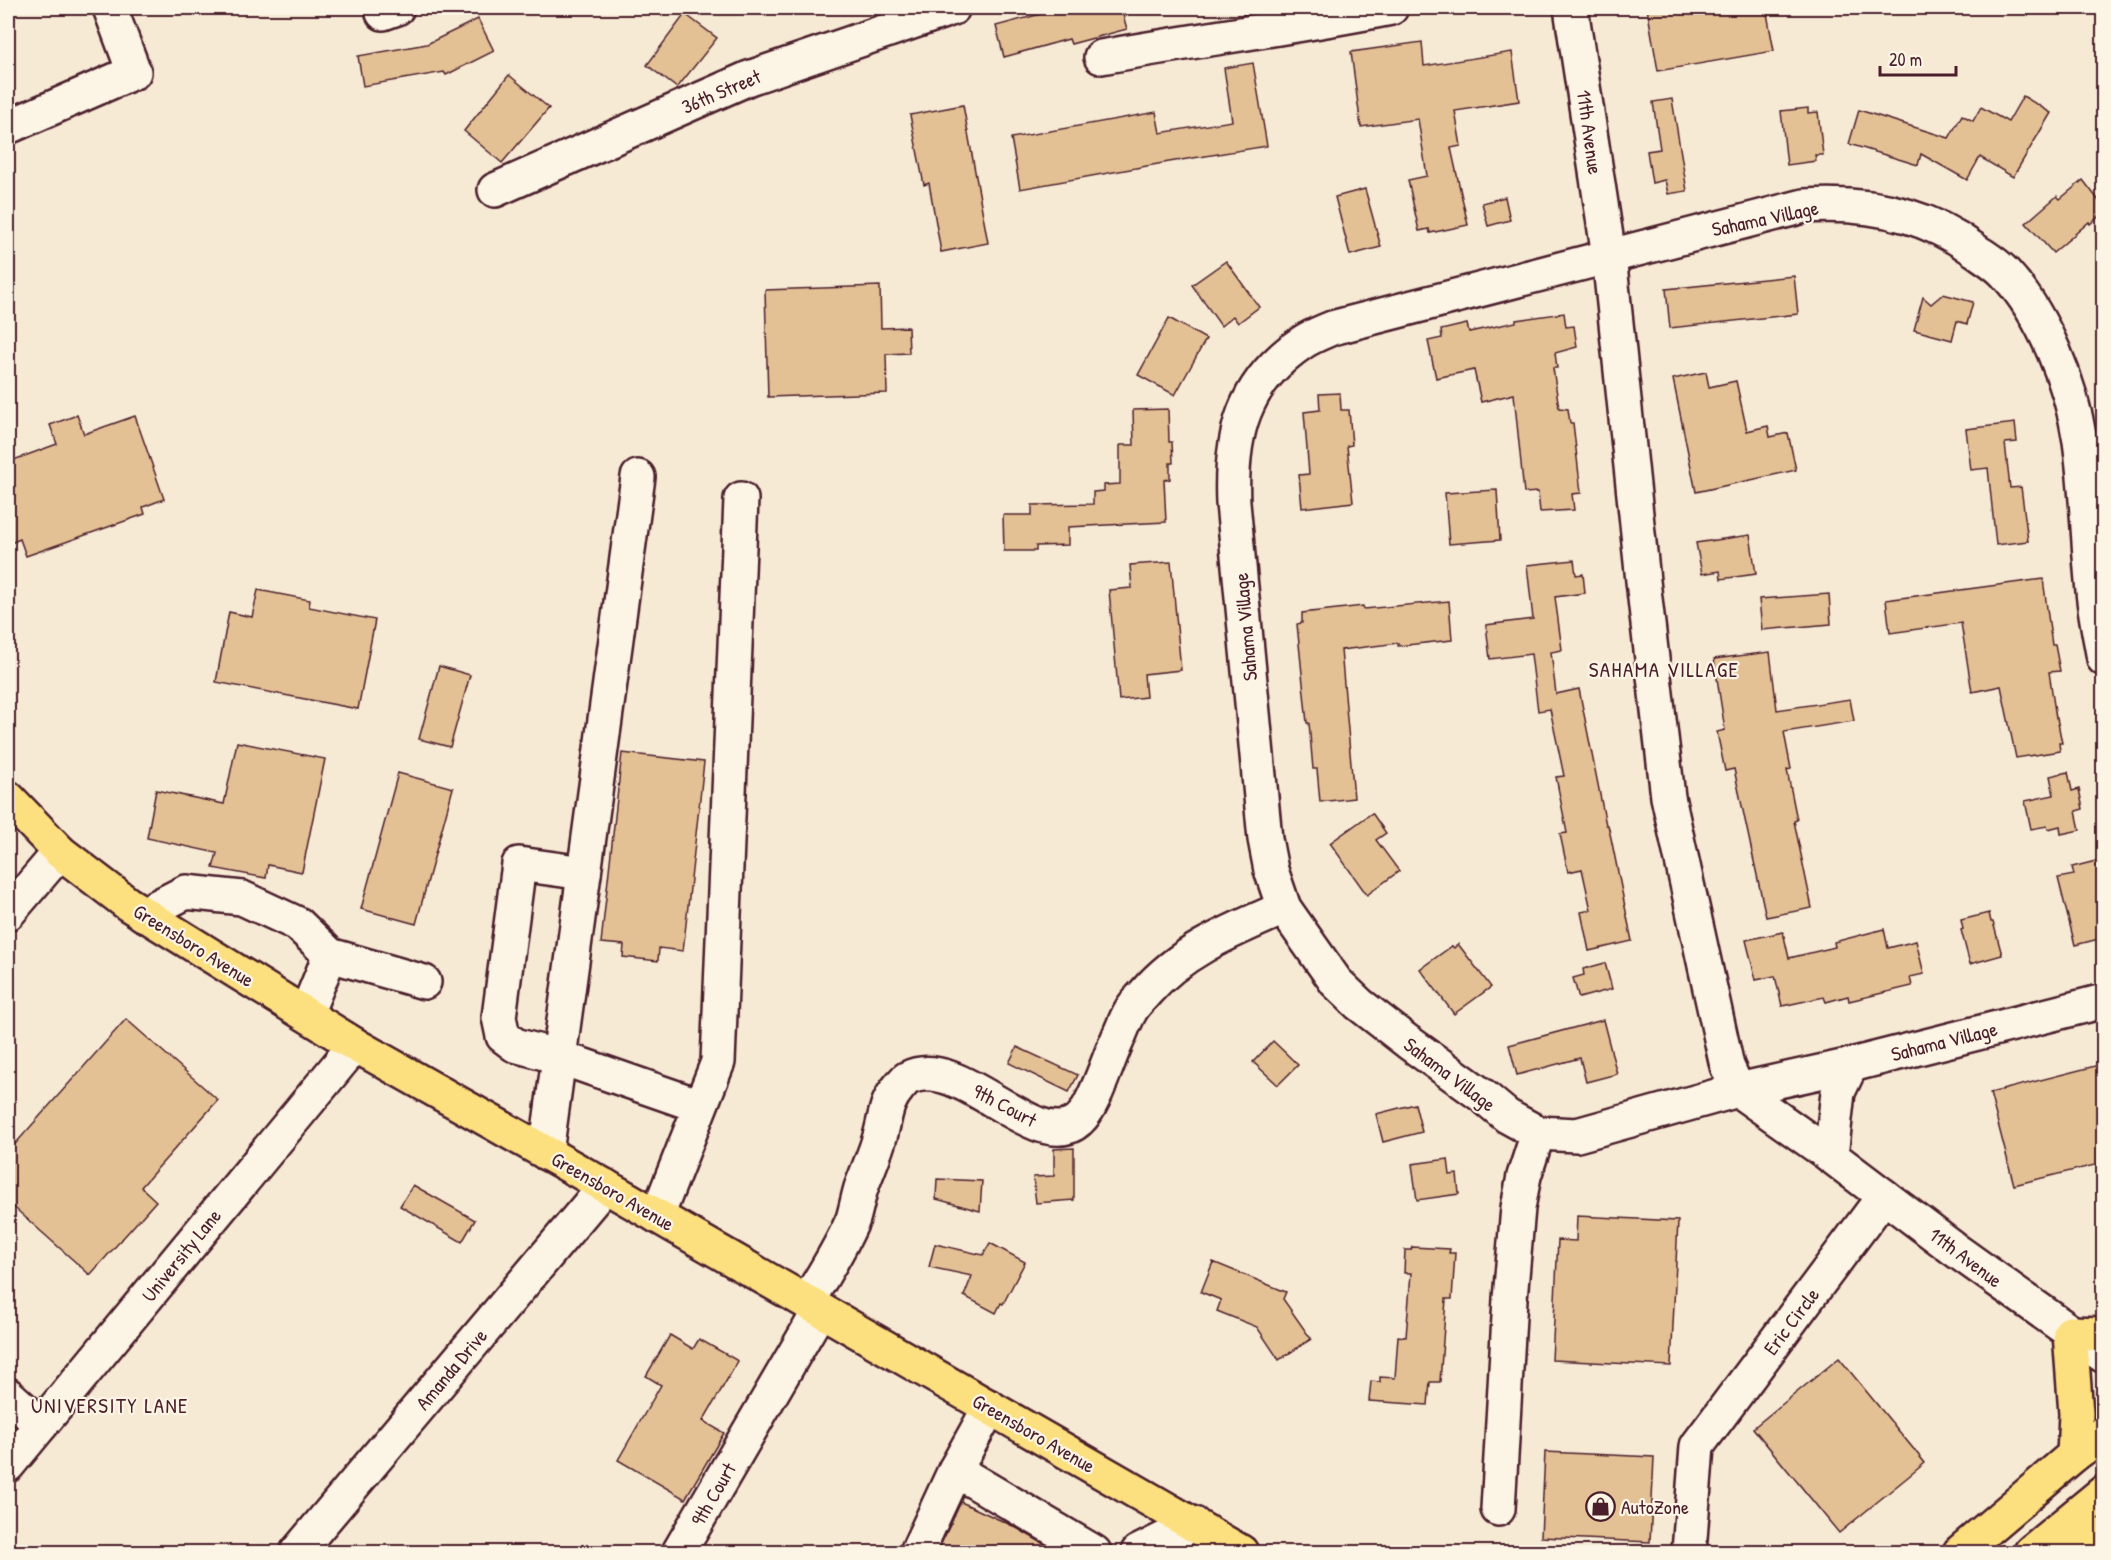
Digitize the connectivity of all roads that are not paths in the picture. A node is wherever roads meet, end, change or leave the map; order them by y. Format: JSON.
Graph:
{"nodes":[{"id":1,"x":110,"y":8,"type":"edge"},
{"id":2,"x":953,"y":8,"type":"edge"},
{"id":3,"x":1391,"y":8,"type":"edge"},
{"id":4,"x":1571,"y":8,"type":"edge"},
{"id":5,"x":1101,"y":57,"type":"dead end"},
{"id":6,"x":8,"y":127,"type":"edge"},
{"id":7,"x":495,"y":190,"type":"dead end"},
{"id":8,"x":1609,"y":256,"type":"junction"},
{"id":9,"x":638,"y":477,"type":"dead end"},
{"id":10,"x":741,"y":499,"type":"dead end"},
{"id":11,"x":2103,"y":659,"type":"edge"},
{"id":12,"x":8,"y":798,"type":"edge"},
{"id":13,"x":60,"y":852,"type":"junction"},
{"id":14,"x":584,"y":873,"type":"junction"},
{"id":15,"x":1284,"y":908,"type":"junction"},
{"id":16,"x":8,"y":913,"type":"edge"},
{"id":17,"x":143,"y":914,"type":"junction"},
{"id":18,"x":330,"y":955,"type":"junction"},
{"id":19,"x":424,"y":982,"type":"dead end"},
{"id":20,"x":2103,"y":1001,"type":"edge"},
{"id":21,"x":306,"y":1014,"type":"junction"},
{"id":22,"x":355,"y":1045,"type":"junction"},
{"id":23,"x":560,"y":1057,"type":"junction"},
{"id":24,"x":1851,"y":1065,"type":"junction"},
{"id":25,"x":1738,"y":1090,"type":"junction"},
{"id":26,"x":700,"y":1106,"type":"junction"},
{"id":27,"x":1539,"y":1132,"type":"junction"},
{"id":28,"x":546,"y":1153,"type":"junction"},
{"id":29,"x":1831,"y":1156,"type":"junction"},
{"id":30,"x":605,"y":1186,"type":"junction"},
{"id":31,"x":1884,"y":1196,"type":"junction"},
{"id":32,"x":657,"y":1216,"type":"junction"},
{"id":33,"x":814,"y":1306,"type":"junction"},
{"id":34,"x":2070,"y":1333,"type":"junction"},
{"id":35,"x":2103,"y":1334,"type":"edge"},
{"id":36,"x":2103,"y":1356,"type":"edge"},
{"id":37,"x":8,"y":1395,"type":"edge"},
{"id":38,"x":990,"y":1407,"type":"junction"},
{"id":39,"x":41,"y":1425,"type":"junction"},
{"id":40,"x":2103,"y":1433,"type":"edge"},
{"id":41,"x":2074,"y":1455,"type":"junction"},
{"id":42,"x":8,"y":1465,"type":"edge"},
{"id":43,"x":955,"y":1470,"type":"junction"},
{"id":44,"x":2103,"y":1492,"type":"edge"},
{"id":45,"x":1498,"y":1509,"type":"dead end"},
{"id":46,"x":1194,"y":1524,"type":"junction"},
{"id":47,"x":2103,"y":1535,"type":"edge"},
{"id":48,"x":1062,"y":1544,"type":"edge"},
{"id":49,"x":2035,"y":1550,"type":"edge"},
{"id":50,"x":297,"y":1552,"type":"edge"},
{"id":51,"x":679,"y":1552,"type":"edge"},
{"id":52,"x":917,"y":1552,"type":"edge"},
{"id":53,"x":1094,"y":1552,"type":"edge"},
{"id":54,"x":1138,"y":1552,"type":"edge"},
{"id":55,"x":1241,"y":1552,"type":"edge"},
{"id":56,"x":1689,"y":1552,"type":"edge"},
{"id":57,"x":1960,"y":1552,"type":"edge"}],
"edges":[{"from":1,"to":6,"type":"street"},
{"from":2,"to":7,"type":"street","name":"36th Street"},
{"from":3,"to":5,"type":"street"},
{"from":4,"to":8,"type":"street","name":"11th Avenue"},
{"from":8,"to":11,"type":"street","name":"Sahama Village"},
{"from":8,"to":15,"type":"street","name":"Sahama Village"},
{"from":8,"to":25,"type":"street"},
{"from":9,"to":14,"type":"street"},
{"from":10,"to":26,"type":"street"},
{"from":12,"to":13,"type":"main road","name":"Greensboro Avenue"},
{"from":13,"to":16,"type":"street"},
{"from":13,"to":17,"type":"main road","name":"Greensboro Avenue"},
{"from":14,"to":23,"type":"street"},
{"from":14,"to":23,"type":"street"},
{"from":15,"to":27,"type":"street","name":"Sahama Village"},
{"from":15,"to":33,"type":"street","name":"9th Court"},
{"from":17,"to":18,"type":"street"},
{"from":17,"to":21,"type":"main road","name":"Greensboro Avenue"},
{"from":18,"to":19,"type":"street"},
{"from":18,"to":21,"type":"street"},
{"from":20,"to":24,"type":"street","name":"Sahama Village"},
{"from":21,"to":22,"type":"main road","name":"Greensboro Avenue"},
{"from":22,"to":28,"type":"main road","name":"Greensboro Avenue"},
{"from":22,"to":39,"type":"street","name":"University Lane"},
{"from":23,"to":26,"type":"street"},
{"from":23,"to":28,"type":"street"},
{"from":24,"to":25,"type":"street","name":"Sahama Village"},
{"from":24,"to":29,"type":"street"},
{"from":25,"to":27,"type":"street","name":"Sahama Village"},
{"from":25,"to":29,"type":"street","name":"11th Avenue"},
{"from":26,"to":32,"type":"street"},
{"from":27,"to":45,"type":"street"},
{"from":28,"to":30,"type":"main road","name":"Greensboro Avenue"},
{"from":29,"to":31,"type":"street","name":"11th Avenue"},
{"from":30,"to":32,"type":"main road","name":"Greensboro Avenue"},
{"from":30,"to":50,"type":"street","name":"Amanda Drive"},
{"from":31,"to":34,"type":"street","name":"11th Avenue"},
{"from":31,"to":56,"type":"street","name":"Eric Circle"},
{"from":32,"to":33,"type":"main road","name":"Greensboro Avenue"},
{"from":33,"to":38,"type":"main road","name":"Greensboro Avenue"},
{"from":33,"to":51,"type":"street","name":"9th Court"},
{"from":34,"to":35,"type":"main road"},
{"from":34,"to":36,"type":"street","name":"11th Avenue"},
{"from":34,"to":41,"type":"main road"},
{"from":37,"to":39,"type":"street"},
{"from":38,"to":43,"type":"street"},
{"from":38,"to":46,"type":"main road","name":"Greensboro Avenue"},
{"from":39,"to":42,"type":"street","name":"University Lane"},
{"from":40,"to":41,"type":"main road"},
{"from":41,"to":57,"type":"main road"},
{"from":43,"to":48,"type":"street"},
{"from":43,"to":52,"type":"street"},
{"from":44,"to":49,"type":"main road"},
{"from":46,"to":54,"type":"street"},
{"from":46,"to":55,"type":"main road","name":"Greensboro Avenue"},
{"from":47,"to":49,"type":"main road"},
{"from":48,"to":53,"type":"street"}]}
